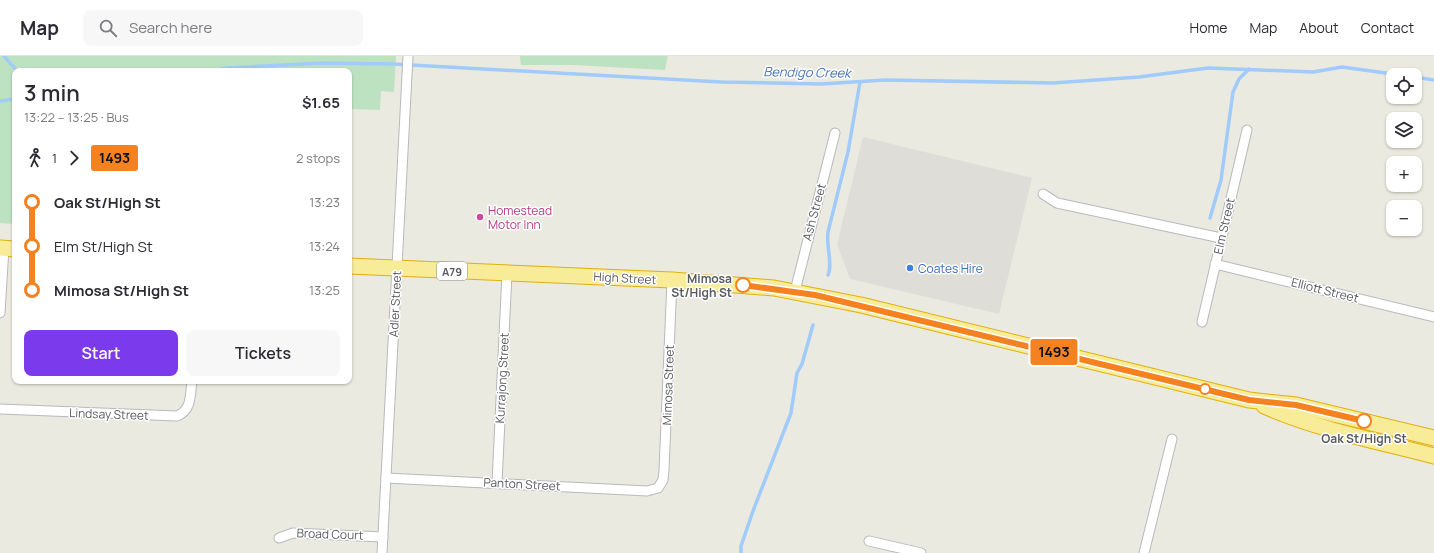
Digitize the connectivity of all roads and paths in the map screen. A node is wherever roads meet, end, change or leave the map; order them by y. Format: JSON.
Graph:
{"nodes":[{"id":1,"x":408,"y":56,"type":"edge"},
{"id":2,"x":1247,"y":130,"type":"dead end"},
{"id":3,"x":835,"y":133,"type":"dead end"},
{"id":4,"x":1043,"y":194,"type":"dead end"},
{"id":5,"x":1221,"y":238,"type":"junction"},
{"id":6,"x":6,"y":248,"type":"edge"},
{"id":7,"x":1215,"y":264,"type":"junction"},
{"id":8,"x":352,"y":266,"type":"edge"},
{"id":9,"x":397,"y":268,"type":"junction"},
{"id":10,"x":507,"y":273,"type":"junction"},
{"id":11,"x":672,"y":280,"type":"junction"},
{"id":12,"x":795,"y":292,"type":"junction"},
{"id":13,"x":0,"y":313,"type":"edge"},
{"id":14,"x":1434,"y":317,"type":"edge"},
{"id":15,"x":1202,"y":322,"type":"dead end"},
{"id":16,"x":192,"y":384,"type":"edge"},
{"id":17,"x":1249,"y":400,"type":"junction"},
{"id":18,"x":0,"y":409,"type":"edge"},
{"id":19,"x":1434,"y":438,"type":"edge"},
{"id":20,"x":1172,"y":439,"type":"dead end"},
{"id":21,"x":1434,"y":456,"type":"edge"},
{"id":22,"x":386,"y":478,"type":"junction"},
{"id":23,"x":497,"y":483,"type":"junction"},
{"id":24,"x":658,"y":488,"type":"joint"},
{"id":25,"x":383,"y":537,"type":"junction"},
{"id":26,"x":279,"y":538,"type":"dead end"},
{"id":27,"x":869,"y":541,"type":"dead end"},
{"id":28,"x":382,"y":553,"type":"edge"},
{"id":29,"x":921,"y":553,"type":"edge"},
{"id":30,"x":1144,"y":553,"type":"edge"}],
"edges":[{"from":1,"to":9,"type":"street","name":"Adler Street"},
{"from":2,"to":5,"type":"street","name":"Elm Street"},
{"from":3,"to":12,"type":"street","name":"Ash Street"},
{"from":4,"to":5,"type":"street"},
{"from":5,"to":7,"type":"street","name":"Elm Street"},
{"from":6,"to":13,"type":"street"},
{"from":7,"to":14,"type":"street","name":"Elliott Street"},
{"from":7,"to":15,"type":"street","name":"Elm Street"},
{"from":8,"to":9,"type":"highway","name":"High Street","number":"A79"},
{"from":9,"to":10,"type":"highway","name":"High Street","number":"A79"},
{"from":9,"to":22,"type":"street","name":"Adler Street"},
{"from":10,"to":11,"type":"highway","name":"High Street","number":"A79"},
{"from":10,"to":23,"type":"street","name":"Kurrajong Street"},
{"from":11,"to":12,"type":"highway","name":"High Street","number":"A79"},
{"from":11,"to":24,"type":"street","name":"Mimosa Street"},
{"from":12,"to":17,"type":"highway","name":"High Street","number":"A79"},
{"from":16,"to":18,"type":"street","name":"Lindsay Street"},
{"from":17,"to":19,"type":"highway","name":"High Street","number":"A79"},
{"from":17,"to":21,"type":"highway","name":"High Street","number":"A79"},
{"from":20,"to":30,"type":"street"},
{"from":22,"to":23,"type":"street","name":"Panton Street"},
{"from":22,"to":25,"type":"street","name":"Adler Street"},
{"from":23,"to":24,"type":"street","name":"Panton Street"},
{"from":25,"to":26,"type":"street","name":"Broad Court"},
{"from":25,"to":28,"type":"street","name":"Adler Street"},
{"from":27,"to":29,"type":"street"}]}
